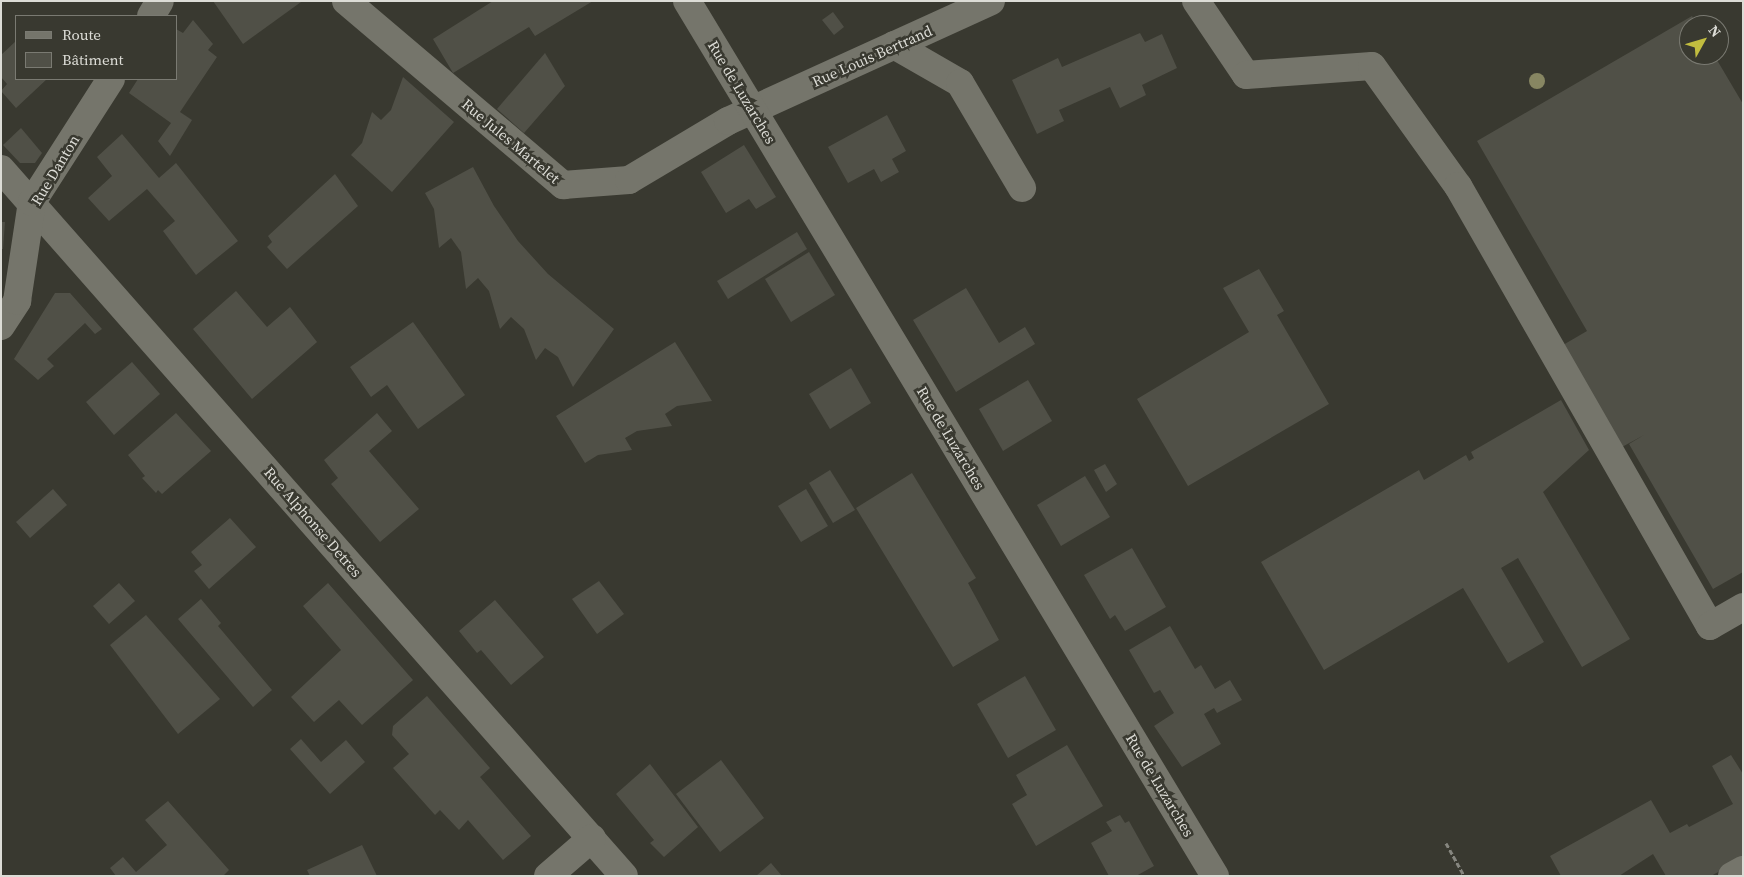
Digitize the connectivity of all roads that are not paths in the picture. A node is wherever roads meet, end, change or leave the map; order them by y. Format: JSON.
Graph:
{"nodes":[{"id":1,"x":160,"y":1,"type":"edge"},
{"id":2,"x":346,"y":1,"type":"edge"},
{"id":3,"x":687,"y":1,"type":"edge"},
{"id":4,"x":990,"y":1,"type":"edge"},
{"id":5,"x":1196,"y":1,"type":"edge"},
{"id":6,"x":152,"y":15,"type":"edge"},
{"id":7,"x":894,"y":46,"type":"junction"},
{"id":8,"x":110,"y":80,"type":"edge"},
{"id":9,"x":752,"y":110,"type":"junction"},
{"id":10,"x":1,"y":169,"type":"edge"},
{"id":11,"x":1022,"y":188,"type":"dead end"},
{"id":12,"x":32,"y":202,"type":"junction"},
{"id":13,"x":1,"y":326,"type":"edge"},
{"id":14,"x":1743,"y":607,"type":"edge"},
{"id":15,"x":592,"y":838,"type":"junction"},
{"id":16,"x":1743,"y":870,"type":"edge"},
{"id":17,"x":548,"y":876,"type":"edge"},
{"id":18,"x":624,"y":876,"type":"edge"},
{"id":19,"x":1215,"y":876,"type":"edge"},
{"id":20,"x":1732,"y":876,"type":"edge"}],
"edges":[{"from":1,"to":6,"type":"street"},
{"from":2,"to":9,"type":"street","name":"Rue Jules Martelet"},
{"from":3,"to":9,"type":"street","name":"Rue de Luzarches"},
{"from":4,"to":7,"type":"street","name":"Rue Louis Bertrand"},
{"from":5,"to":14,"type":"street"},
{"from":7,"to":9,"type":"street","name":"Rue Louis Bertrand"},
{"from":7,"to":11,"type":"street"},
{"from":8,"to":12,"type":"street","name":"Rue Danton"},
{"from":9,"to":19,"type":"street","name":"Rue de Luzarches"},
{"from":10,"to":12,"type":"street","name":"Rue Alphonse Detres"},
{"from":12,"to":13,"type":"street","name":"Rue Danton"},
{"from":12,"to":15,"type":"street","name":"Rue Alphonse Detres"},
{"from":15,"to":17,"type":"street"},
{"from":15,"to":18,"type":"street","name":"Rue Alphonse Detres"},
{"from":16,"to":20,"type":"street"}]}
